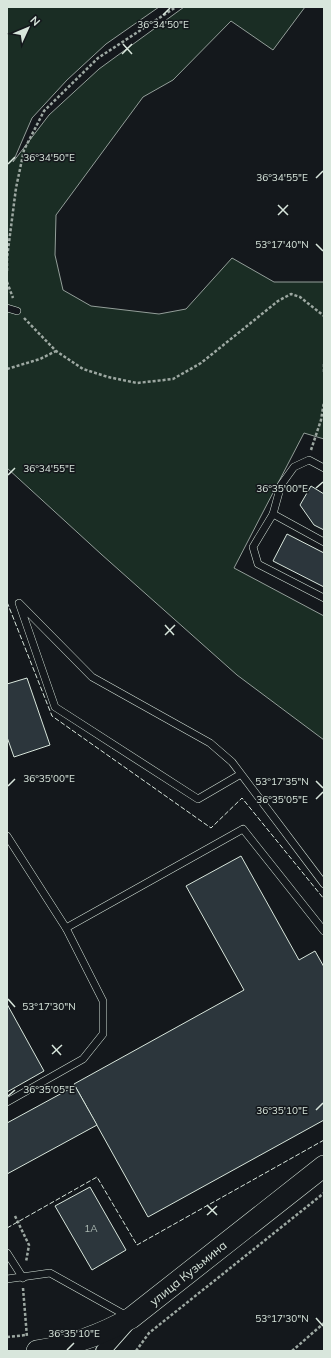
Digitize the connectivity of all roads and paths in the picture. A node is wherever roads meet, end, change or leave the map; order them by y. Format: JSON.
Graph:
{"nodes":[{"id":1,"x":176,"y":7,"type":"edge"},
{"id":2,"x":7,"y":271,"type":"edge"},
{"id":3,"x":7,"y":282,"type":"edge"},
{"id":4,"x":7,"y":308,"type":"edge"},
{"id":5,"x":17,"y":311,"type":"junction"},
{"id":6,"x":324,"y":316,"type":"edge"},
{"id":7,"x":56,"y":351,"type":"junction"},
{"id":8,"x":324,"y":364,"type":"edge"},
{"id":9,"x":7,"y":369,"type":"edge"},
{"id":10,"x":324,"y":373,"type":"edge"},
{"id":11,"x":324,"y":402,"type":"edge"},
{"id":12,"x":310,"y":460,"type":"junction"},
{"id":13,"x":324,"y":468,"type":"edge"},
{"id":14,"x":273,"y":514,"type":"junction"},
{"id":15,"x":324,"y":542,"type":"edge"},
{"id":16,"x":324,"y":598,"type":"edge"},
{"id":17,"x":241,"y":774,"type":"junction"},
{"id":18,"x":7,"y":836,"type":"edge"},
{"id":19,"x":324,"y":884,"type":"edge"},
{"id":20,"x":66,"y":928,"type":"junction"},
{"id":21,"x":324,"y":931,"type":"edge"},
{"id":22,"x":7,"y":1102,"type":"edge"},
{"id":23,"x":324,"y":1166,"type":"edge"},
{"id":24,"x":324,"y":1194,"type":"edge"},
{"id":25,"x":7,"y":1253,"type":"edge"},
{"id":26,"x":22,"y":1278,"type":"junction"},
{"id":27,"x":7,"y":1279,"type":"edge"},
{"id":28,"x":131,"y":1318,"type":"junction"},
{"id":29,"x":324,"y":1323,"type":"edge"},
{"id":30,"x":36,"y":1351,"type":"edge"},
{"id":31,"x":103,"y":1351,"type":"edge"},
{"id":32,"x":136,"y":1351,"type":"edge"},
{"id":33,"x":292,"y":1351,"type":"edge"}],
"edges":[{"from":1,"to":2,"type":"path"},
{"from":3,"to":5,"type":"path"},
{"from":4,"to":5,"type":"lane"},
{"from":5,"to":7,"type":"path"},
{"from":6,"to":7,"type":"path"},
{"from":7,"to":9,"type":"path"},
{"from":8,"to":10,"type":"path"},
{"from":11,"to":12,"type":"path"},
{"from":12,"to":13,"type":"lane"},
{"from":12,"to":14,"type":"lane"},
{"from":14,"to":15,"type":"lane"},
{"from":14,"to":16,"type":"lane"},
{"from":17,"to":17,"type":"lane"},
{"from":17,"to":19,"type":"lane"},
{"from":18,"to":20,"type":"lane"},
{"from":20,"to":21,"type":"lane"},
{"from":20,"to":22,"type":"lane"},
{"from":23,"to":28,"type":"main road","name":"улица Кузьмина"},
{"from":24,"to":32,"type":"path"},
{"from":25,"to":26,"type":"lane"},
{"from":26,"to":27,"type":"lane"},
{"from":26,"to":28,"type":"lane"},
{"from":28,"to":30,"type":"main road","name":"улица Кузьмина"},
{"from":28,"to":31,"type":"street"},
{"from":29,"to":33,"type":"path"}]}
